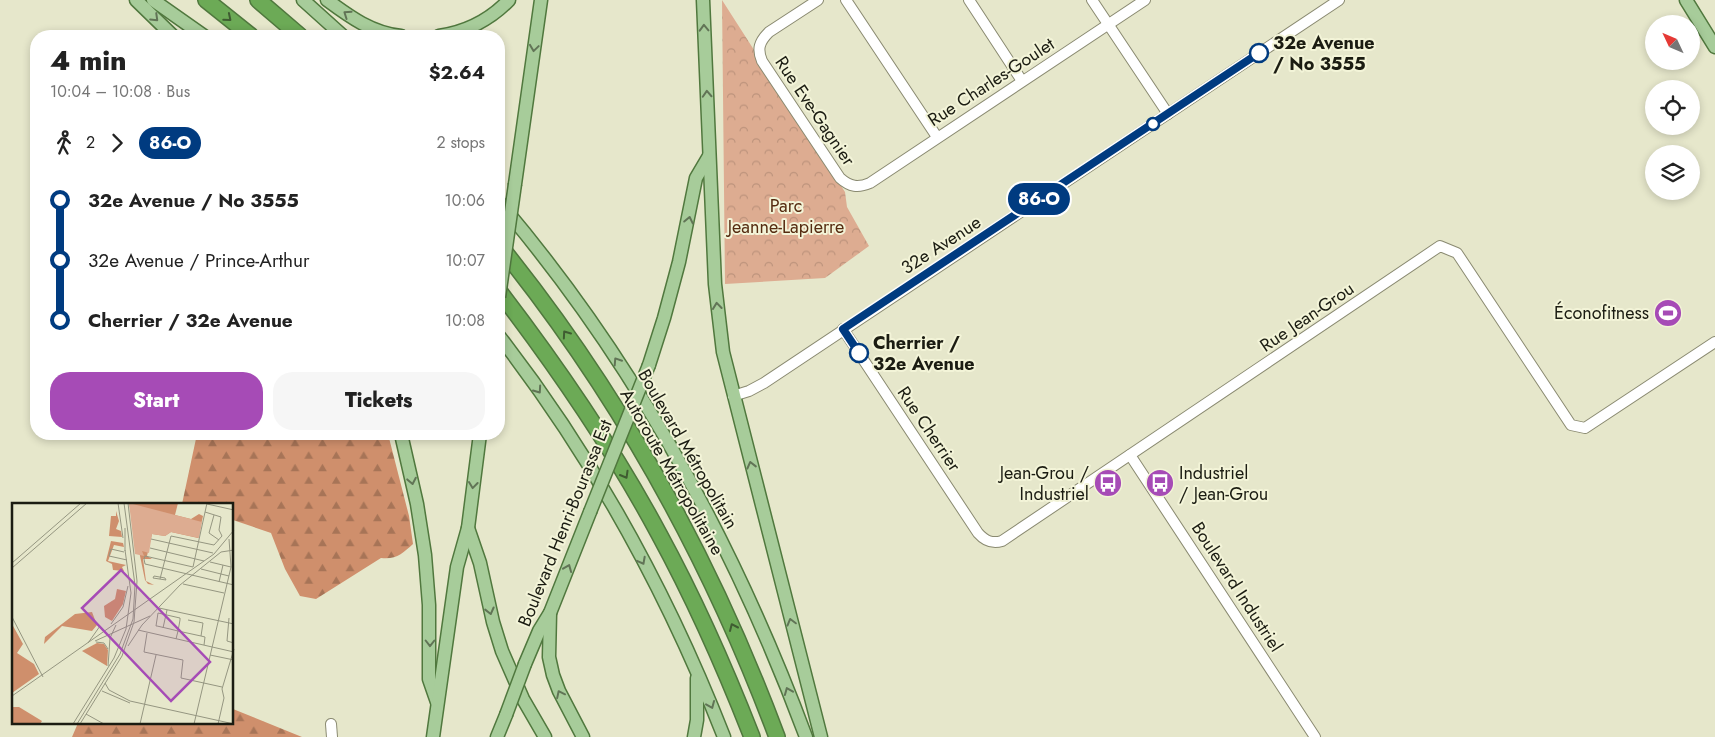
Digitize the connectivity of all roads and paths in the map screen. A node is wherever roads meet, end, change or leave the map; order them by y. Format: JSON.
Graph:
{"nodes":[{"id":1,"x":136,"y":0,"type":"edge"},
{"id":2,"x":153,"y":0,"type":"edge"},
{"id":3,"x":206,"y":0,"type":"edge"},
{"id":4,"x":258,"y":0,"type":"edge"},
{"id":5,"x":303,"y":0,"type":"edge"},
{"id":6,"x":327,"y":0,"type":"edge"},
{"id":7,"x":509,"y":0,"type":"edge"},
{"id":8,"x":541,"y":0,"type":"edge"},
{"id":9,"x":818,"y":0,"type":"edge"},
{"id":10,"x":846,"y":0,"type":"edge"},
{"id":11,"x":969,"y":0,"type":"edge"},
{"id":12,"x":1092,"y":0,"type":"edge"},
{"id":13,"x":1145,"y":0,"type":"edge"},
{"id":14,"x":1339,"y":0,"type":"edge"},
{"id":15,"x":1686,"y":0,"type":"edge"},
{"id":16,"x":704,"y":2,"type":"edge"},
{"id":17,"x":1108,"y":24,"type":"junction"},
{"id":18,"x":168,"y":30,"type":"edge"},
{"id":19,"x":196,"y":30,"type":"edge"},
{"id":20,"x":243,"y":30,"type":"edge"},
{"id":21,"x":293,"y":30,"type":"edge"},
{"id":22,"x":336,"y":30,"type":"edge"},
{"id":23,"x":377,"y":30,"type":"edge"},
{"id":24,"x":463,"y":30,"type":"edge"},
{"id":25,"x":1715,"y":47,"type":"edge"},
{"id":26,"x":1022,"y":81,"type":"junction"},
{"id":27,"x":1168,"y":114,"type":"junction"},
{"id":28,"x":936,"y":137,"type":"junction"},
{"id":29,"x":709,"y":156,"type":"junction"},
{"id":30,"x":855,"y":187,"type":"joint"},
{"id":31,"x":505,"y":209,"type":"edge"},
{"id":32,"x":505,"y":253,"type":"edge"},
{"id":33,"x":505,"y":255,"type":"edge"},
{"id":34,"x":505,"y":299,"type":"edge"},
{"id":35,"x":843,"y":329,"type":"junction"},
{"id":36,"x":1715,"y":342,"type":"edge"},
{"id":37,"x":505,"y":344,"type":"edge"},
{"id":38,"x":733,"y":396,"type":"junction"},
{"id":39,"x":403,"y":440,"type":"edge"},
{"id":40,"x":479,"y":440,"type":"edge"},
{"id":41,"x":1130,"y":455,"type":"junction"},
{"id":42,"x":468,"y":528,"type":"junction"},
{"id":43,"x":992,"y":542,"type":"joint"},
{"id":44,"x":550,"y":613,"type":"junction"},
{"id":45,"x":697,"y":673,"type":"junction"},
{"id":46,"x":437,"y":702,"type":"junction"},
{"id":47,"x":331,"y":724,"type":"dead end"},
{"id":48,"x":332,"y":737,"type":"edge"},
{"id":49,"x":433,"y":737,"type":"edge"},
{"id":50,"x":497,"y":737,"type":"edge"},
{"id":51,"x":544,"y":737,"type":"edge"},
{"id":52,"x":584,"y":737,"type":"edge"},
{"id":53,"x":694,"y":737,"type":"edge"},
{"id":54,"x":724,"y":737,"type":"edge"},
{"id":55,"x":752,"y":737,"type":"edge"},
{"id":56,"x":777,"y":737,"type":"edge"},
{"id":57,"x":806,"y":737,"type":"edge"},
{"id":58,"x":821,"y":737,"type":"edge"},
{"id":59,"x":1315,"y":737,"type":"edge"}],
"edges":[{"from":1,"to":18,"type":"main road","one_way":true},
{"from":2,"to":19,"type":"main road"},
{"from":3,"to":20,"type":"highway","one_way":true},
{"from":4,"to":21,"type":"highway"},
{"from":5,"to":22,"type":"main road"},
{"from":23,"to":6,"type":"main road","one_way":true},
{"from":7,"to":24,"type":"main road"},
{"from":8,"to":33,"type":"main road","one_way":true,"bridge":true},
{"from":9,"to":30,"type":"street","name":"Rue Eve-Gagnier"},
{"from":10,"to":28,"type":"street"},
{"from":11,"to":26,"type":"street"},
{"from":12,"to":17,"type":"street"},
{"from":13,"to":17,"type":"street","name":"Rue Charles-Goulet"},
{"from":14,"to":27,"type":"street","name":"32e Avenue"},
{"from":15,"to":25,"type":"main road"},
{"from":29,"to":16,"type":"main road","one_way":true},
{"from":17,"to":26,"type":"street","name":"Rue Charles-Goulet"},
{"from":17,"to":27,"type":"street"},
{"from":26,"to":28,"type":"street","name":"Rue Charles-Goulet"},
{"from":27,"to":35,"type":"street","name":"32e Avenue"},
{"from":28,"to":30,"type":"street","name":"Rue Charles-Goulet"},
{"from":38,"to":29,"type":"main road","one_way":true},
{"from":44,"to":29,"type":"main road","name":"Boulevard Henri-Bourassa Est","one_way":true,"bridge":true},
{"from":57,"to":31,"type":"main road","name":"Boulevard Métropolitain","one_way":true},
{"from":56,"to":32,"type":"highway","name":"Autoroute Métropolitaine","one_way":true},
{"from":34,"to":55,"type":"highway","one_way":true},
{"from":35,"to":38,"type":"street","name":"32e Avenue"},
{"from":35,"to":43,"type":"street","name":"Rue Cherrier"},
{"from":36,"to":41,"type":"street","name":"Rue Jean-Grou"},
{"from":37,"to":45,"type":"main road","one_way":true},
{"from":58,"to":38,"type":"main road","one_way":true},
{"from":39,"to":46,"type":"main road","one_way":true},
{"from":40,"to":42,"type":"main road","one_way":true},
{"from":41,"to":43,"type":"street","name":"Rue Jean-Grou"},
{"from":41,"to":59,"type":"street","name":"Boulevard Industriel"},
{"from":42,"to":46,"type":"main road"},
{"from":42,"to":51,"type":"main road","one_way":true},
{"from":44,"to":50,"type":"main road","name":"Boulevard Henri-Bourassa Est","bridge":true},
{"from":52,"to":44,"type":"main road","one_way":true},
{"from":45,"to":53,"type":"main road"},
{"from":45,"to":54,"type":"main road","one_way":true},
{"from":46,"to":49,"type":"main road"},
{"from":47,"to":48,"type":"street"}]}
